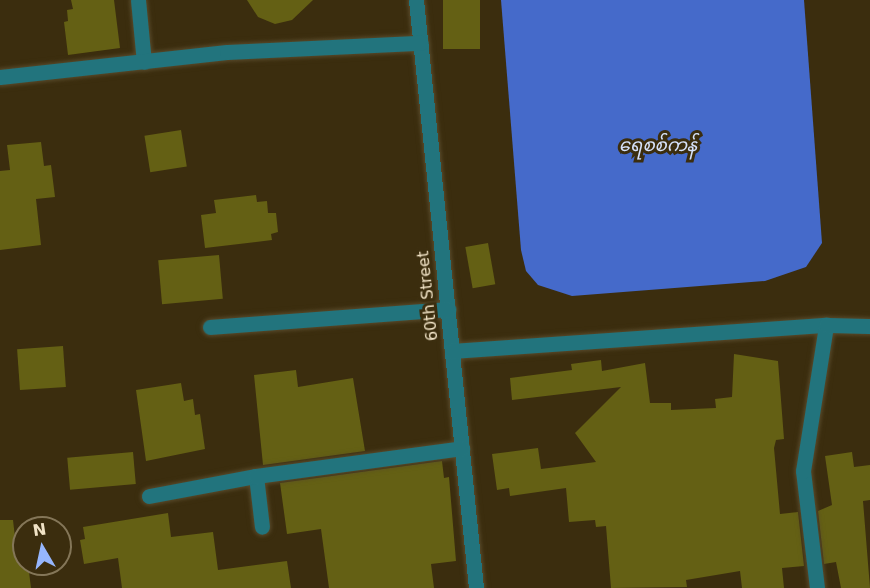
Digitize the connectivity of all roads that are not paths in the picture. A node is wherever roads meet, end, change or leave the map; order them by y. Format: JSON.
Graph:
{"nodes":[{"id":1,"x":138,"y":0,"type":"edge"},
{"id":2,"x":416,"y":0,"type":"edge"},
{"id":3,"x":421,"y":43,"type":"junction"},
{"id":4,"x":144,"y":62,"type":"junction"},
{"id":5,"x":0,"y":77,"type":"edge"},
{"id":6,"x":448,"y":309,"type":"junction"},
{"id":7,"x":826,"y":325,"type":"junction"},
{"id":8,"x":870,"y":326,"type":"edge"},
{"id":9,"x":210,"y":327,"type":"dead end"},
{"id":10,"x":452,"y":351,"type":"junction"},
{"id":11,"x":462,"y":448,"type":"junction"},
{"id":12,"x":256,"y":476,"type":"junction"},
{"id":13,"x":149,"y":496,"type":"dead end"},
{"id":14,"x":262,"y":528,"type":"dead end"},
{"id":15,"x":476,"y":588,"type":"edge"},
{"id":16,"x":817,"y":588,"type":"edge"}],
"edges":[{"from":1,"to":4,"type":"street"},
{"from":2,"to":3,"type":"street","name":"60th Street"},
{"from":3,"to":4,"type":"street"},
{"from":3,"to":6,"type":"street","name":"60th Street"},
{"from":4,"to":5,"type":"street"},
{"from":6,"to":9,"type":"street"},
{"from":6,"to":10,"type":"street","name":"60th Street"},
{"from":7,"to":8,"type":"street"},
{"from":7,"to":10,"type":"street"},
{"from":7,"to":16,"type":"street"},
{"from":10,"to":11,"type":"street","name":"60th Street"},
{"from":11,"to":12,"type":"street"},
{"from":11,"to":15,"type":"street","name":"60th Street"},
{"from":12,"to":13,"type":"street"},
{"from":12,"to":14,"type":"street"}]}
